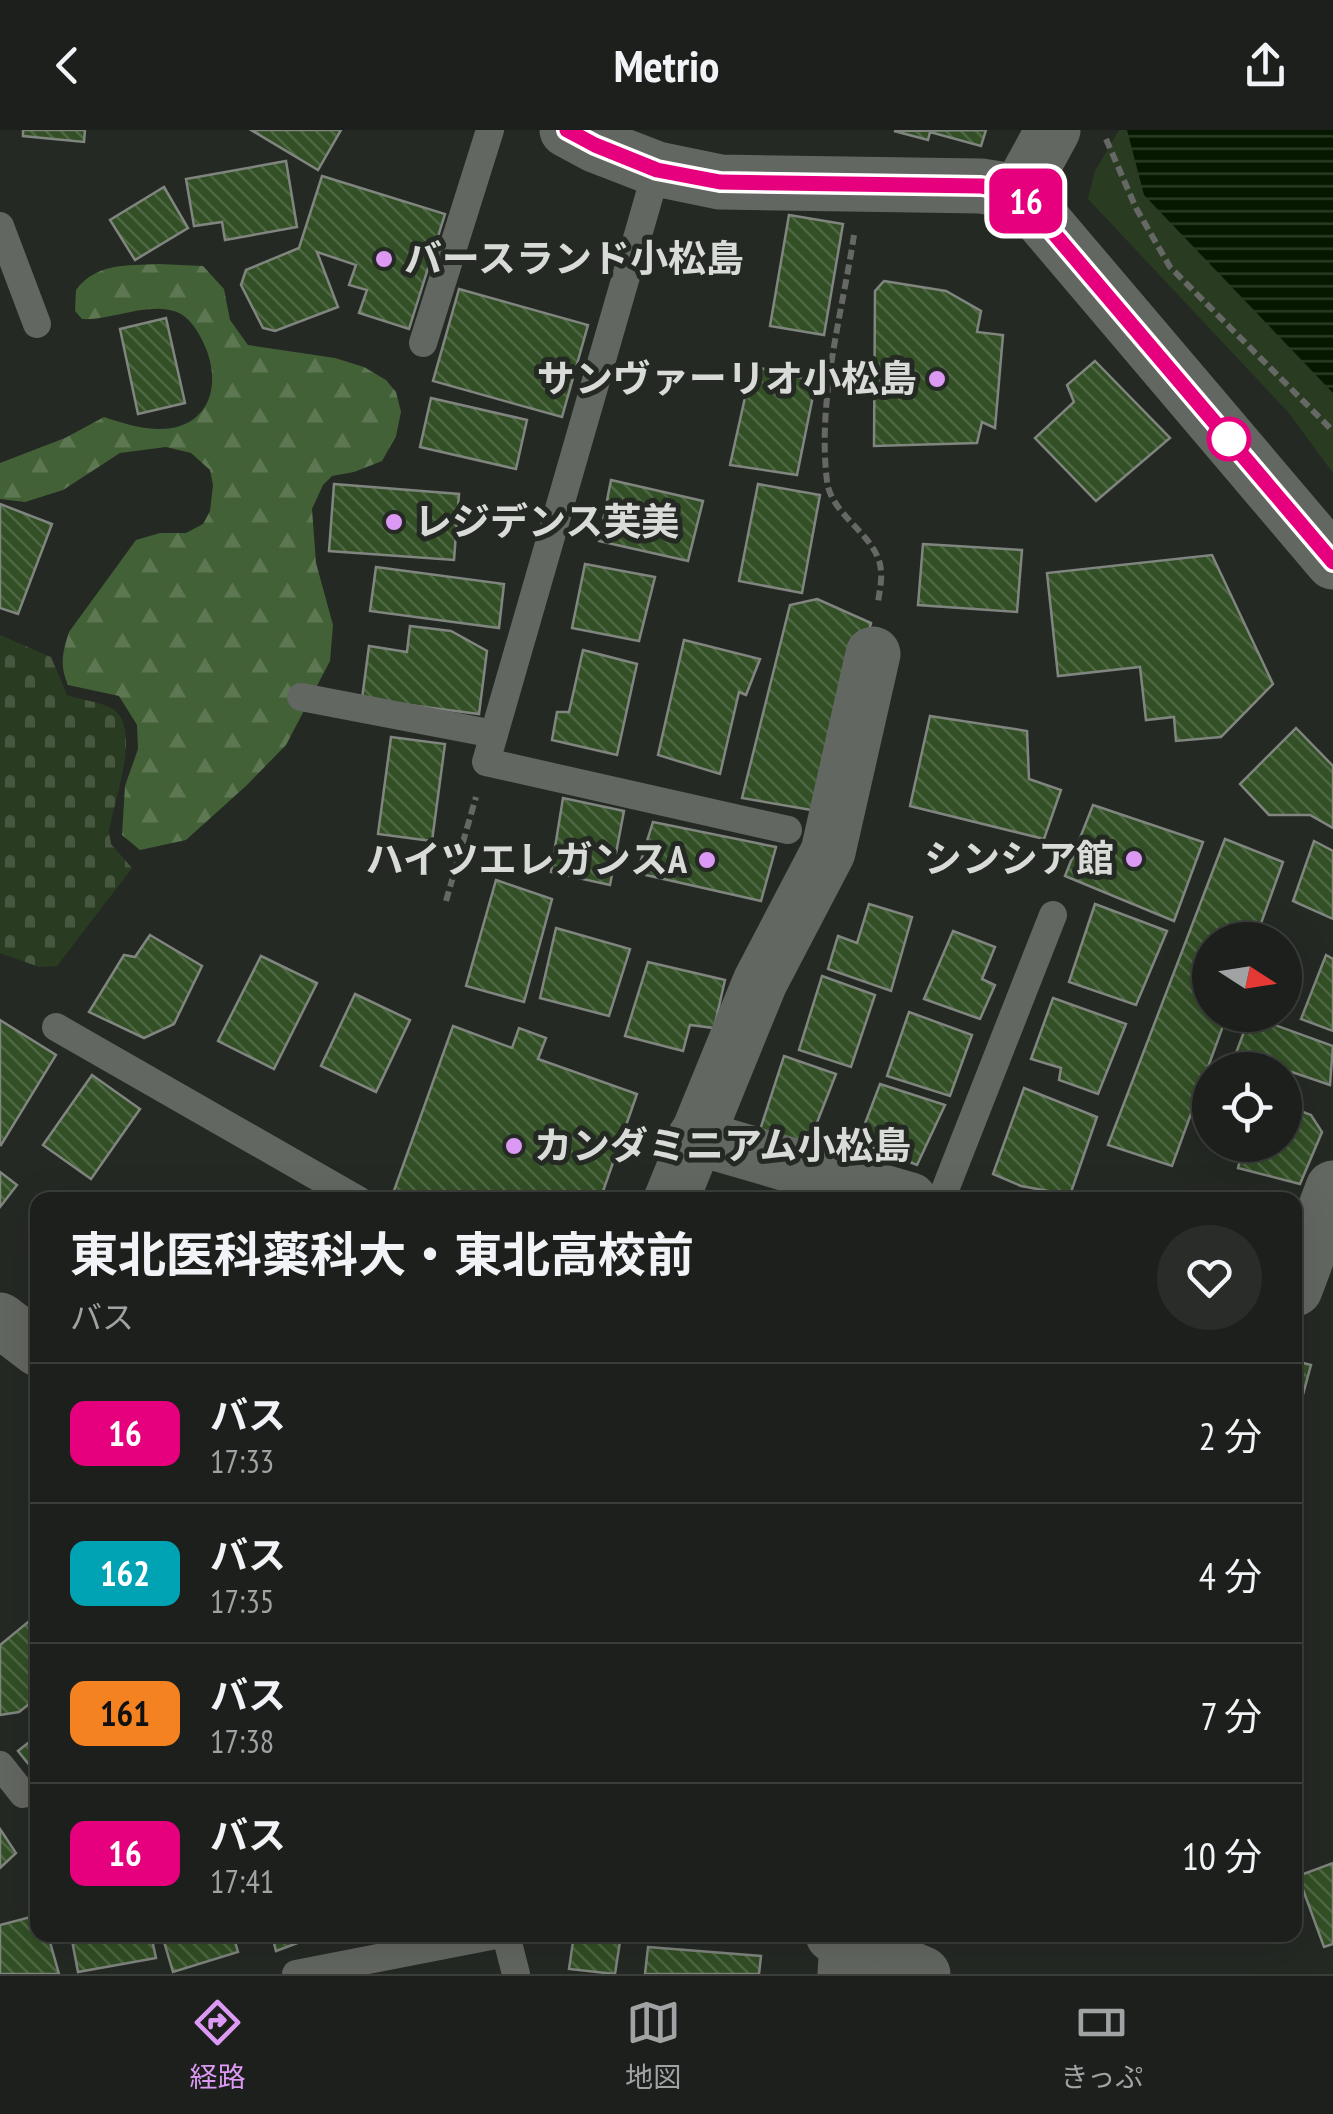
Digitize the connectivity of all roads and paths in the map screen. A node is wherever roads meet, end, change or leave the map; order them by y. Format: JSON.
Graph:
{"nodes":[{"id":1,"x":490,"y":130,"type":"edge"},
{"id":2,"x":567,"y":130,"type":"edge"},
{"id":3,"x":1078,"y":132,"type":"edge"},
{"id":4,"x":657,"y":170,"type":"junction"},
{"id":5,"x":858,"y":182,"type":"junction"},
{"id":6,"x":1019,"y":192,"type":"junction"},
{"id":7,"x":0,"y":226,"type":"edge"},
{"id":8,"x":37,"y":324,"type":"dead end"},
{"id":9,"x":423,"y":343,"type":"dead end"},
{"id":10,"x":1333,"y":431,"type":"edge"},
{"id":11,"x":1333,"y":562,"type":"edge"},
{"id":12,"x":874,"y":654,"type":"joint"},
{"id":13,"x":301,"y":697,"type":"dead end"},
{"id":14,"x":494,"y":734,"type":"junction"},
{"id":15,"x":486,"y":762,"type":"junction"},
{"id":16,"x":788,"y":830,"type":"dead end"},
{"id":17,"x":446,"y":901,"type":"dead end"},
{"id":18,"x":1053,"y":915,"type":"dead end"},
{"id":19,"x":56,"y":1027,"type":"dead end"},
{"id":20,"x":695,"y":1137,"type":"junction"},
{"id":21,"x":1333,"y":1188,"type":"edge"},
{"id":22,"x":344,"y":1192,"type":"edge"},
{"id":23,"x":674,"y":1192,"type":"edge"},
{"id":24,"x":883,"y":1192,"type":"edge"},
{"id":25,"x":943,"y":1192,"type":"edge"},
{"id":26,"x":1302,"y":1270,"type":"edge"},
{"id":27,"x":0,"y":1320,"type":"edge"},
{"id":28,"x":30,"y":1343,"type":"edge"},
{"id":29,"x":0,"y":1765,"type":"edge"},
{"id":30,"x":23,"y":1794,"type":"dead end"},
{"id":31,"x":460,"y":1942,"type":"edge"},
{"id":32,"x":508,"y":1942,"type":"edge"},
{"id":33,"x":842,"y":1950,"type":"edge"},
{"id":34,"x":296,"y":1974,"type":"edge"},
{"id":35,"x":516,"y":1974,"type":"edge"},
{"id":36,"x":923,"y":1974,"type":"edge"}],
"edges":[{"from":1,"to":9,"type":"lane"},
{"from":2,"to":4,"type":"street"},
{"from":3,"to":6,"type":"street"},
{"from":3,"to":10,"type":"path"},
{"from":4,"to":5,"type":"street"},
{"from":4,"to":14,"type":"lane"},
{"from":5,"to":6,"type":"street"},
{"from":5,"to":12,"type":"path"},
{"from":6,"to":11,"type":"street"},
{"from":7,"to":8,"type":"lane"},
{"from":12,"to":20,"type":"street"},
{"from":13,"to":14,"type":"lane"},
{"from":14,"to":15,"type":"lane"},
{"from":15,"to":16,"type":"lane"},
{"from":15,"to":17,"type":"path"},
{"from":18,"to":25,"type":"lane"},
{"from":19,"to":22,"type":"lane"},
{"from":20,"to":23,"type":"street"},
{"from":20,"to":24,"type":"street"},
{"from":21,"to":26,"type":"street"},
{"from":27,"to":28,"type":"street"},
{"from":29,"to":30,"type":"lane"},
{"from":31,"to":34,"type":"lane"},
{"from":32,"to":35,"type":"lane"},
{"from":33,"to":36,"type":"street"}]}
